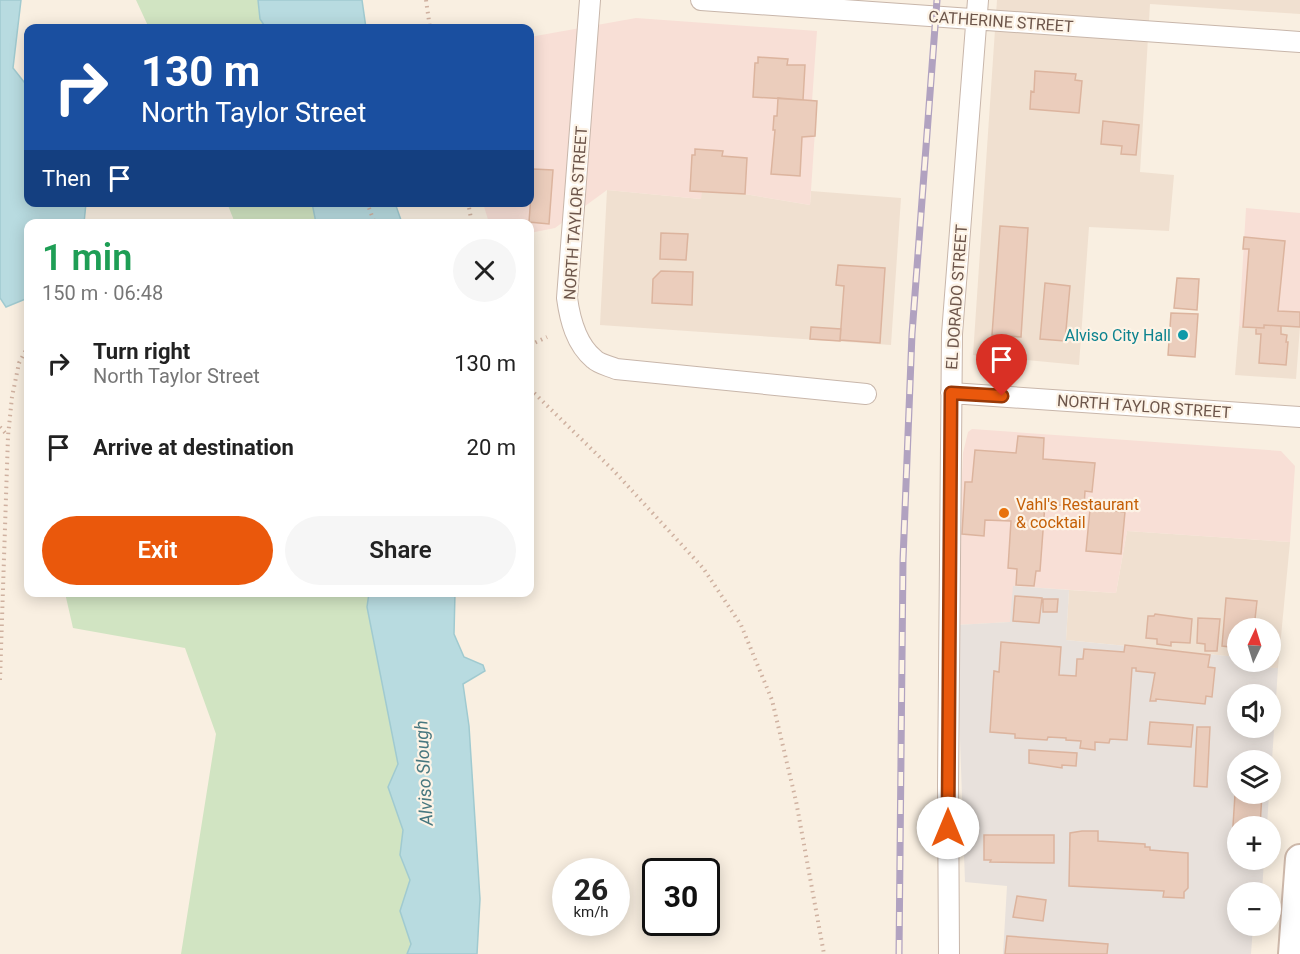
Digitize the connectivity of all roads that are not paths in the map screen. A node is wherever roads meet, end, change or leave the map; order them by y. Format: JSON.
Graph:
{"nodes":[{"id":1,"x":590,"y":0,"type":"edge"},
{"id":2,"x":701,"y":0,"type":"edge"},
{"id":3,"x":977,"y":9,"type":"edge"},
{"id":4,"x":1300,"y":42,"type":"edge"},
{"id":5,"x":951,"y":393,"type":"junction"},
{"id":6,"x":866,"y":394,"type":"dead end"},
{"id":7,"x":1300,"y":417,"type":"edge"},
{"id":8,"x":1300,"y":859,"type":"edge"},
{"id":9,"x":949,"y":954,"type":"edge"},
{"id":10,"x":1293,"y":954,"type":"edge"}],
"edges":[{"from":1,"to":6,"type":"street","name":"NORTH TAYLOR STREET"},
{"from":2,"to":3,"type":"street","name":"CATHERINE STREET"},
{"from":3,"to":4,"type":"street","name":"CATHERINE STREET"},
{"from":3,"to":5,"type":"street","name":"EL DORADO STREET"},
{"from":5,"to":7,"type":"street","name":"NORTH TAYLOR STREET"},
{"from":5,"to":9,"type":"street","name":"EL DORADO STREET"},
{"from":8,"to":10,"type":"main road"}]}
